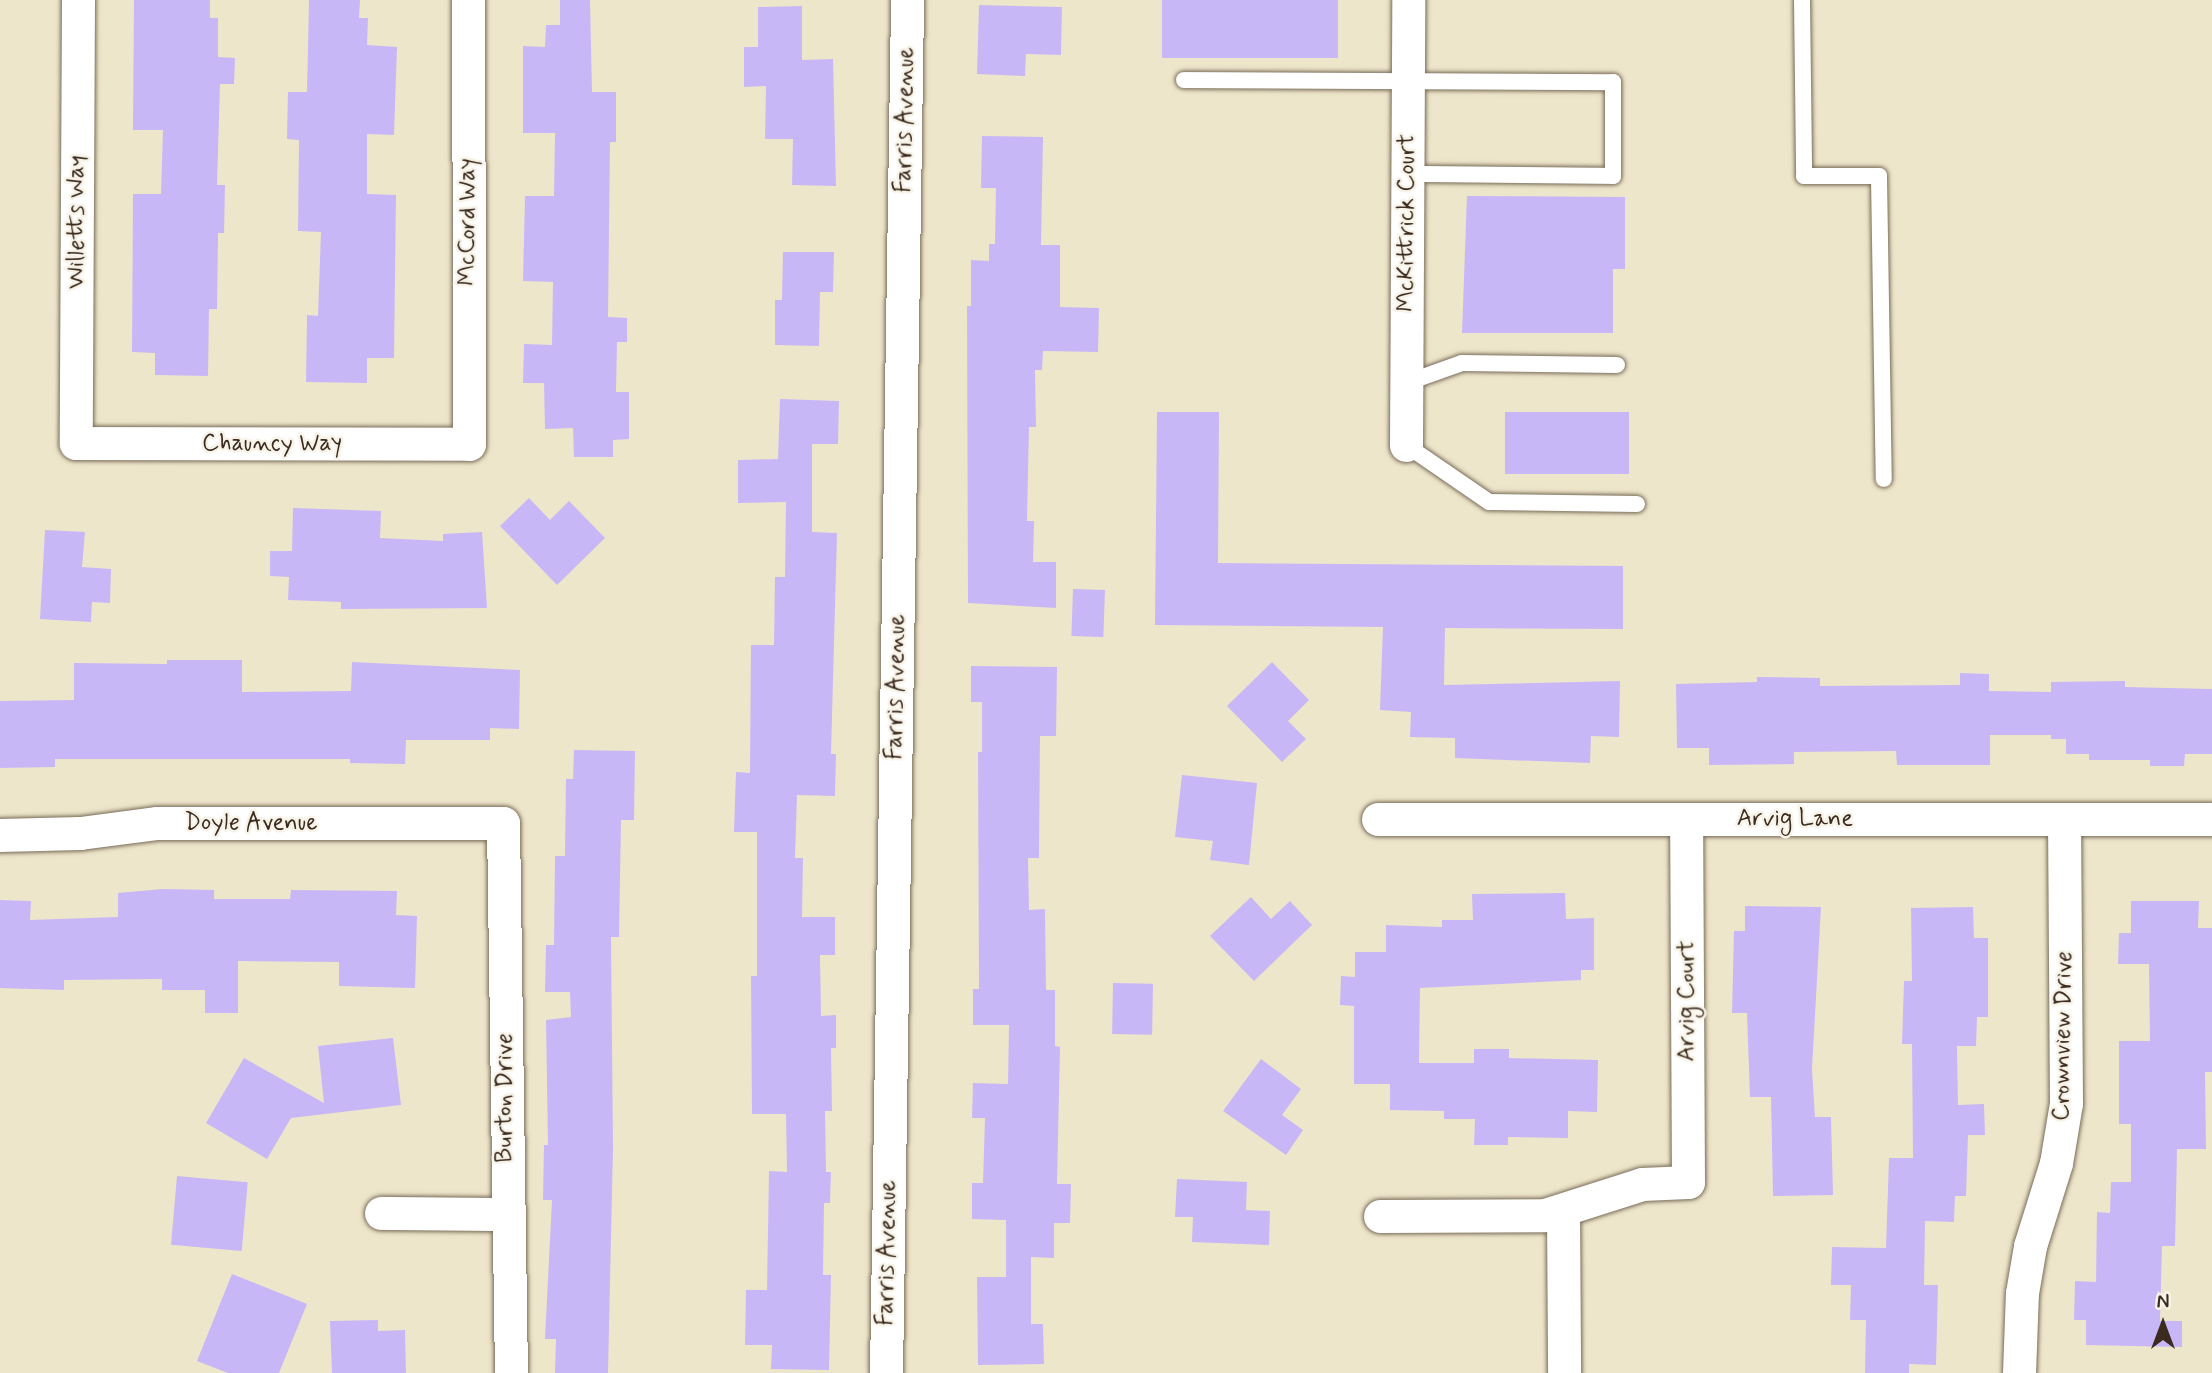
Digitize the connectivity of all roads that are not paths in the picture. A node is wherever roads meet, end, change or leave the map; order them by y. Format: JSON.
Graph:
{"nodes":[{"id":1,"x":78,"y":0,"type":"edge"},
{"id":2,"x":468,"y":0,"type":"edge"},
{"id":3,"x":906,"y":0,"type":"edge"},
{"id":4,"x":1408,"y":0,"type":"edge"},
{"id":5,"x":1802,"y":0,"type":"edge"},
{"id":6,"x":1184,"y":80,"type":"dead end"},
{"id":7,"x":1408,"y":80,"type":"junction"},
{"id":8,"x":1407,"y":174,"type":"junction"},
{"id":9,"x":1617,"y":365,"type":"dead end"},
{"id":10,"x":1406,"y":383,"type":"junction"},
{"id":11,"x":76,"y":443,"type":"joint"},
{"id":12,"x":468,"y":444,"type":"joint"},
{"id":13,"x":1406,"y":445,"type":"joint"},
{"id":14,"x":1884,"y":479,"type":"dead end"},
{"id":15,"x":1637,"y":504,"type":"dead end"},
{"id":16,"x":1378,"y":819,"type":"dead end"},
{"id":17,"x":1686,"y":819,"type":"junction"},
{"id":18,"x":2212,"y":819,"type":"edge"},
{"id":19,"x":2064,"y":820,"type":"junction"},
{"id":20,"x":503,"y":824,"type":"joint"},
{"id":21,"x":0,"y":835,"type":"edge"},
{"id":22,"x":1563,"y":1212,"type":"junction"},
{"id":23,"x":381,"y":1213,"type":"dead end"},
{"id":24,"x":506,"y":1214,"type":"junction"},
{"id":25,"x":1380,"y":1216,"type":"dead end"},
{"id":26,"x":511,"y":1373,"type":"edge"},
{"id":27,"x":886,"y":1373,"type":"edge"},
{"id":28,"x":1564,"y":1373,"type":"edge"},
{"id":29,"x":2019,"y":1373,"type":"edge"}],
"edges":[{"from":1,"to":11,"type":"street","name":"Willetts Way"},
{"from":2,"to":12,"type":"street","name":"McCord Way"},
{"from":3,"to":27,"type":"street","name":"Farris Avenue"},
{"from":4,"to":7,"type":"street","name":"McKittrick Court"},
{"from":5,"to":14,"type":"lane"},
{"from":6,"to":7,"type":"lane"},
{"from":7,"to":8,"type":"street","name":"McKittrick Court"},
{"from":7,"to":8,"type":"lane"},
{"from":8,"to":10,"type":"street","name":"McKittrick Court"},
{"from":9,"to":10,"type":"lane"},
{"from":10,"to":13,"type":"street","name":"McKittrick Court"},
{"from":11,"to":12,"type":"street","name":"Chauncy Way"},
{"from":13,"to":15,"type":"lane"},
{"from":16,"to":17,"type":"street","name":"Arvig Lane"},
{"from":17,"to":19,"type":"street","name":"Arvig Lane"},
{"from":17,"to":22,"type":"street","name":"Arvig Court"},
{"from":18,"to":19,"type":"street","name":"Arvig Lane"},
{"from":19,"to":29,"type":"street","name":"Crownview Drive"},
{"from":20,"to":21,"type":"street","name":"Doyle Avenue"},
{"from":20,"to":24,"type":"street","name":"Burton Drive"},
{"from":22,"to":25,"type":"street"},
{"from":22,"to":28,"type":"street"},
{"from":23,"to":24,"type":"street"},
{"from":24,"to":26,"type":"street","name":"Burton Drive"}]}
